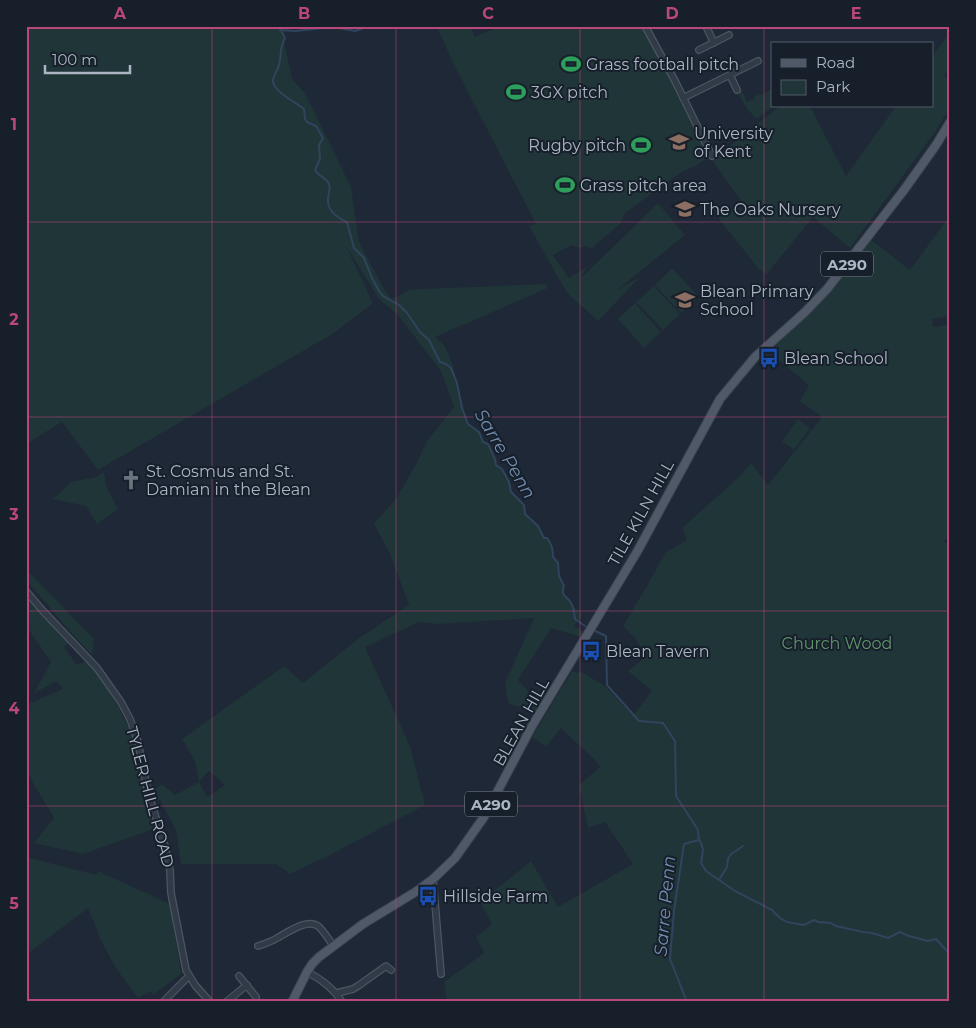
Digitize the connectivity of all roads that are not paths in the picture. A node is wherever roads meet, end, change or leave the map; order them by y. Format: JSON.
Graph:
{"nodes":[{"id":1,"x":645,"y":26,"type":"edge"},
{"id":2,"x":706,"y":26,"type":"edge"},
{"id":3,"x":729,"y":35,"type":"dead end"},
{"id":4,"x":714,"y":42,"type":"junction"},
{"id":5,"x":699,"y":50,"type":"dead end"},
{"id":6,"x":758,"y":61,"type":"dead end"},
{"id":7,"x":730,"y":75,"type":"junction"},
{"id":8,"x":737,"y":90,"type":"dead end"},
{"id":9,"x":683,"y":98,"type":"junction"},
{"id":10,"x":950,"y":122,"type":"edge"},
{"id":11,"x":712,"y":156,"type":"dead end"},
{"id":12,"x":26,"y":590,"type":"edge"},
{"id":13,"x":579,"y":649,"type":"joint"},
{"id":14,"x":432,"y":879,"type":"junction"},
{"id":15,"x":258,"y":946,"type":"dead end"},
{"id":16,"x":333,"y":946,"type":"junction"},
{"id":17,"x":391,"y":970,"type":"dead end"},
{"id":18,"x":307,"y":972,"type":"junction"},
{"id":19,"x":441,"y":974,"type":"dead end"},
{"id":20,"x":189,"y":976,"type":"junction"},
{"id":21,"x":239,"y":976,"type":"dead end"},
{"id":22,"x":247,"y":985,"type":"junction"},
{"id":23,"x":337,"y":993,"type":"junction"},
{"id":24,"x":256,"y":997,"type":"dead end"},
{"id":25,"x":163,"y":1002,"type":"edge"},
{"id":26,"x":210,"y":1002,"type":"edge"},
{"id":27,"x":226,"y":1002,"type":"edge"},
{"id":28,"x":292,"y":1002,"type":"edge"},
{"id":29,"x":342,"y":1002,"type":"edge"}],
"edges":[{"from":1,"to":9,"type":"street"},
{"from":2,"to":4,"type":"street"},
{"from":3,"to":4,"type":"street"},
{"from":4,"to":5,"type":"street"},
{"from":6,"to":7,"type":"street"},
{"from":7,"to":8,"type":"street"},
{"from":7,"to":9,"type":"street"},
{"from":9,"to":11,"type":"street"},
{"from":10,"to":13,"type":"main road","name":"TILE KILN HILL","number":"A290"},
{"from":12,"to":20,"type":"street","name":"TYLER HILL ROAD"},
{"from":13,"to":14,"type":"main road","name":"BLEAN HILL","number":"A290"},
{"from":14,"to":16,"type":"main road","name":"BLEAN HILL","number":"A290"},
{"from":14,"to":19,"type":"street"},
{"from":15,"to":16,"type":"street"},
{"from":16,"to":18,"type":"main road","number":"A290"},
{"from":17,"to":23,"type":"street"},
{"from":18,"to":23,"type":"street"},
{"from":18,"to":28,"type":"main road","number":"A290"},
{"from":20,"to":25,"type":"street"},
{"from":20,"to":26,"type":"street","name":"TYLER HILL ROAD"},
{"from":21,"to":22,"type":"street"},
{"from":22,"to":24,"type":"street"},
{"from":22,"to":27,"type":"street"},
{"from":23,"to":29,"type":"street"}]}
